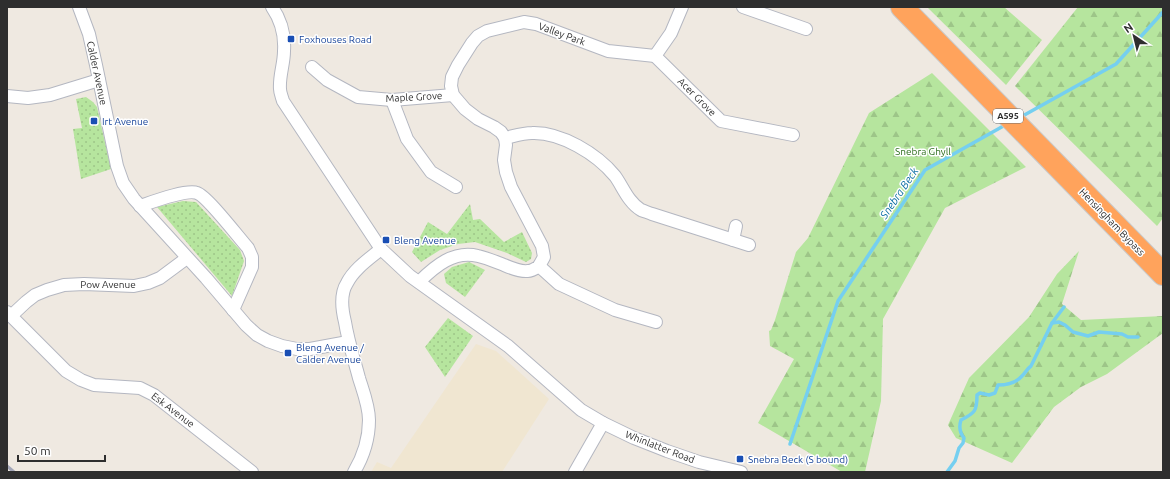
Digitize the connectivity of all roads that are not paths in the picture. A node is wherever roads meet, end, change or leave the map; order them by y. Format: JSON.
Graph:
{"nodes":[{"id":1,"x":78,"y":7,"type":"edge"},
{"id":2,"x":272,"y":7,"type":"edge"},
{"id":3,"x":682,"y":7,"type":"edge"},
{"id":4,"x":743,"y":7,"type":"edge"},
{"id":5,"x":902,"y":7,"type":"edge"},
{"id":6,"x":806,"y":29,"type":"dead end"},
{"id":7,"x":655,"y":56,"type":"junction"},
{"id":8,"x":312,"y":67,"type":"dead end"},
{"id":9,"x":100,"y":80,"type":"junction"},
{"id":10,"x":453,"y":95,"type":"junction"},
{"id":11,"x":7,"y":96,"type":"edge"},
{"id":12,"x":392,"y":100,"type":"junction"},
{"id":13,"x":793,"y":136,"type":"dead end"},
{"id":14,"x":505,"y":138,"type":"junction"},
{"id":15,"x":456,"y":187,"type":"dead end"},
{"id":16,"x":140,"y":206,"type":"junction"},
{"id":17,"x":736,"y":226,"type":"dead end"},
{"id":18,"x":733,"y":240,"type":"junction"},
{"id":19,"x":749,"y":245,"type":"dead end"},
{"id":20,"x":381,"y":249,"type":"junction"},
{"id":21,"x":187,"y":258,"type":"junction"},
{"id":22,"x":539,"y":266,"type":"junction"},
{"id":23,"x":1163,"y":274,"type":"edge"},
{"id":24,"x":419,"y":282,"type":"junction"},
{"id":25,"x":233,"y":310,"type":"junction"},
{"id":26,"x":9,"y":314,"type":"edge"},
{"id":27,"x":656,"y":322,"type":"dead end"},
{"id":28,"x":348,"y":342,"type":"junction"},
{"id":29,"x":603,"y":424,"type":"junction"},
{"id":30,"x":252,"y":472,"type":"edge"},
{"id":31,"x":354,"y":472,"type":"edge"},
{"id":32,"x":575,"y":472,"type":"edge"},
{"id":33,"x":741,"y":472,"type":"edge"}],
"edges":[{"from":1,"to":9,"type":"street","name":"Calder Avenue"},
{"from":2,"to":20,"type":"street"},
{"from":3,"to":7,"type":"street"},
{"from":4,"to":6,"type":"street"},
{"from":5,"to":23,"type":"highway","name":"Hensingham Bypass","number":"A595"},
{"from":7,"to":10,"type":"street","name":"Valley Park"},
{"from":7,"to":13,"type":"street","name":"Acer Grove"},
{"from":8,"to":12,"type":"street","name":"Maple Grove"},
{"from":9,"to":11,"type":"street"},
{"from":9,"to":16,"type":"street","name":"Calder Avenue"},
{"from":10,"to":12,"type":"street","name":"Maple Grove"},
{"from":10,"to":14,"type":"street"},
{"from":12,"to":15,"type":"street"},
{"from":14,"to":18,"type":"street"},
{"from":14,"to":22,"type":"street"},
{"from":16,"to":21,"type":"street","name":"Calder Avenue"},
{"from":16,"to":25,"type":"street"},
{"from":17,"to":18,"type":"street"},
{"from":18,"to":19,"type":"street"},
{"from":20,"to":24,"type":"street"},
{"from":20,"to":28,"type":"street"},
{"from":21,"to":25,"type":"street","name":"Calder Avenue"},
{"from":21,"to":26,"type":"street","name":"Pow Avenue"},
{"from":22,"to":24,"type":"street"},
{"from":22,"to":27,"type":"street"},
{"from":24,"to":29,"type":"street"},
{"from":25,"to":28,"type":"street","name":"Calder Avenue"},
{"from":26,"to":30,"type":"street","name":"Esk Avenue"},
{"from":28,"to":31,"type":"street"},
{"from":29,"to":32,"type":"street"},
{"from":29,"to":33,"type":"street","name":"Whinlatter Road"}]}
